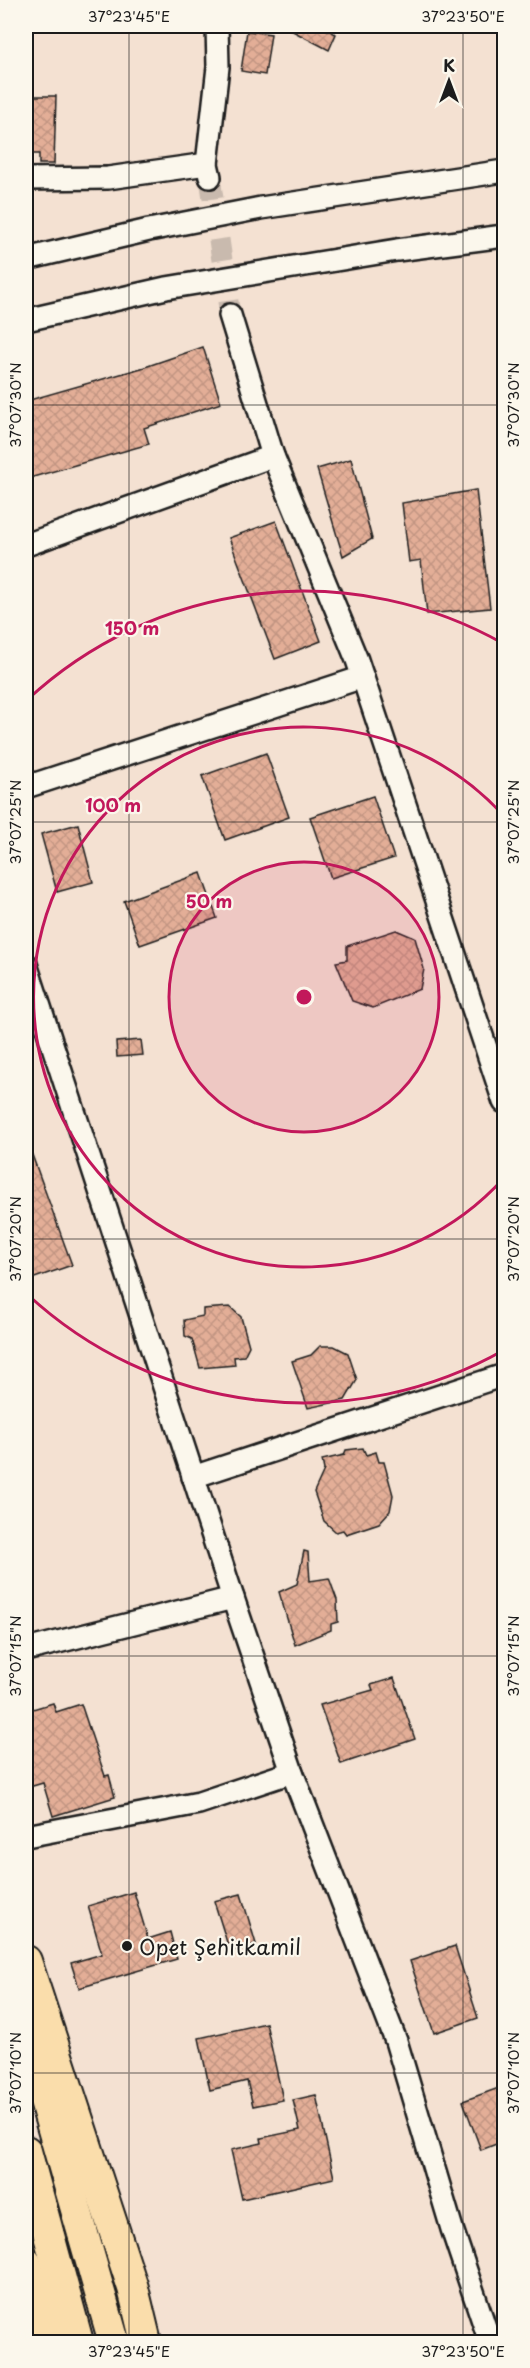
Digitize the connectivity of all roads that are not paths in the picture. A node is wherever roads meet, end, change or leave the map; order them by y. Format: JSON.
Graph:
{"nodes":[{"id":1,"x":218,"y":26,"type":"edge"},
{"id":2,"x":504,"y":171,"type":"edge"},
{"id":3,"x":26,"y":179,"type":"edge"},
{"id":4,"x":504,"y":236,"type":"edge"},
{"id":5,"x":26,"y":259,"type":"edge"},
{"id":6,"x":230,"y":315,"type":"tunnel mouth"},
{"id":7,"x":26,"y":320,"type":"edge"},
{"id":8,"x":273,"y":456,"type":"junction"},
{"id":9,"x":26,"y":545,"type":"edge"},
{"id":10,"x":363,"y":677,"type":"junction"},
{"id":11,"x":26,"y":787,"type":"edge"},
{"id":12,"x":26,"y":964,"type":"edge"},
{"id":13,"x":504,"y":1102,"type":"edge"},
{"id":14,"x":504,"y":1375,"type":"edge"},
{"id":15,"x":193,"y":1477,"type":"junction"},
{"id":16,"x":232,"y":1598,"type":"junction"},
{"id":17,"x":26,"y":1650,"type":"edge"},
{"id":18,"x":292,"y":1772,"type":"junction"},
{"id":19,"x":26,"y":1836,"type":"edge"},
{"id":20,"x":26,"y":1961,"type":"edge"},
{"id":21,"x":26,"y":2035,"type":"edge"},
{"id":22,"x":26,"y":2151,"type":"edge"},
{"id":23,"x":26,"y":2263,"type":"edge"},
{"id":24,"x":49,"y":2343,"type":"edge"},
{"id":25,"x":78,"y":2343,"type":"edge"},
{"id":26,"x":114,"y":2343,"type":"edge"},
{"id":27,"x":146,"y":2343,"type":"edge"},
{"id":28,"x":490,"y":2343,"type":"edge"}],
"edges":[{"from":1,"to":3,"type":"street"},
{"from":2,"to":5,"type":"street"},
{"from":4,"to":7,"type":"street"},
{"from":6,"to":8,"type":"street"},
{"from":8,"to":9,"type":"street"},
{"from":8,"to":10,"type":"street"},
{"from":10,"to":11,"type":"street"},
{"from":10,"to":13,"type":"street"},
{"from":12,"to":15,"type":"street"},
{"from":14,"to":15,"type":"street"},
{"from":15,"to":16,"type":"street"},
{"from":16,"to":17,"type":"street"},
{"from":16,"to":18,"type":"street"},
{"from":18,"to":19,"type":"street"},
{"from":18,"to":28,"type":"street"},
{"from":20,"to":27,"type":"highway"},
{"from":21,"to":26,"type":"highway"},
{"from":22,"to":25,"type":"highway"},
{"from":23,"to":24,"type":"highway"}]}
